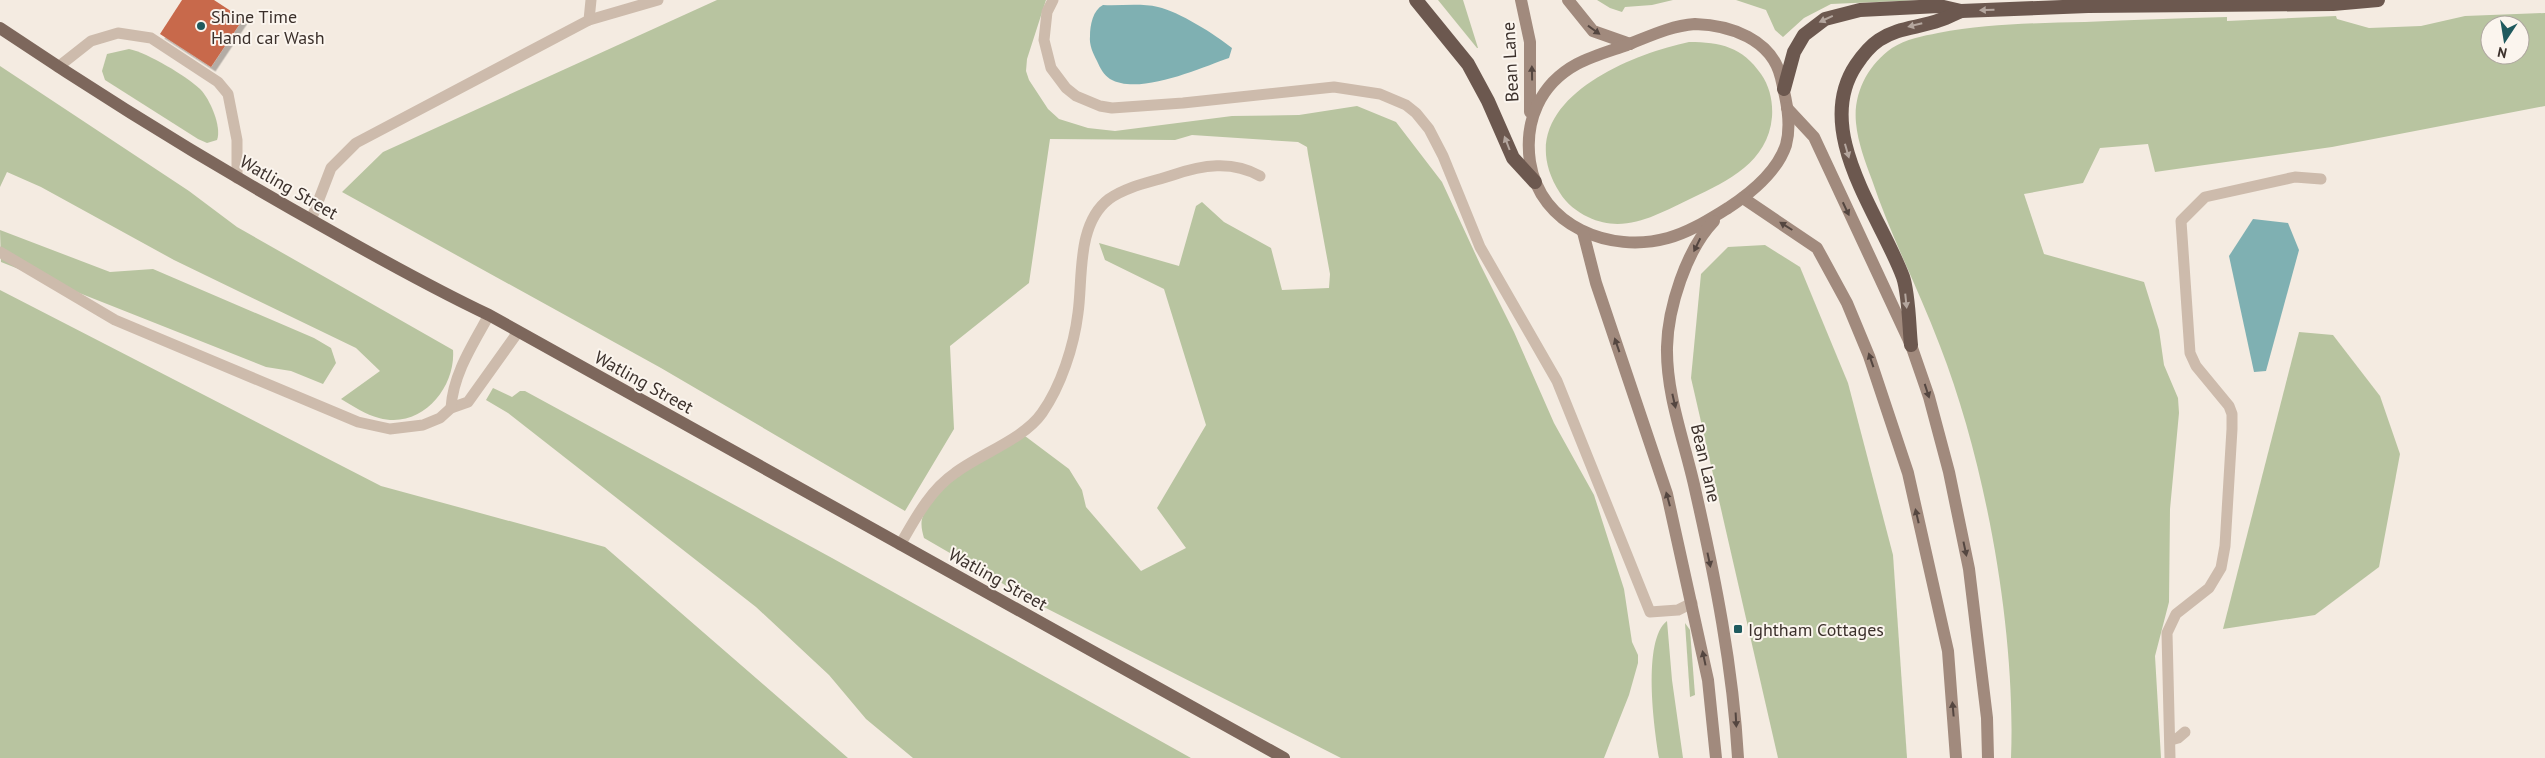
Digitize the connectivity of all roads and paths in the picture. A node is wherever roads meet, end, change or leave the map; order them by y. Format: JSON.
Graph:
{"nodes":[{"id":1,"x":591,"y":0,"type":"edge"},
{"id":2,"x":658,"y":0,"type":"edge"},
{"id":3,"x":1053,"y":0,"type":"edge"},
{"id":4,"x":1416,"y":0,"type":"edge"},
{"id":5,"x":1521,"y":0,"type":"edge"},
{"id":6,"x":1568,"y":0,"type":"edge"},
{"id":7,"x":2378,"y":0,"type":"edge"},
{"id":8,"x":1961,"y":10,"type":"junction"},
{"id":9,"x":589,"y":20,"type":"junction"},
{"id":10,"x":0,"y":28,"type":"edge"},
{"id":11,"x":1630,"y":44,"type":"junction"},
{"id":12,"x":58,"y":67,"type":"junction"},
{"id":13,"x":1784,"y":89,"type":"junction"},
{"id":14,"x":1787,"y":108,"type":"junction"},
{"id":15,"x":1530,"y":122,"type":"junction"},
{"id":16,"x":1260,"y":176,"type":"dead end"},
{"id":17,"x":237,"y":178,"type":"junction"},
{"id":18,"x":2320,"y":179,"type":"dead end"},
{"id":19,"x":1535,"y":182,"type":"junction"},
{"id":20,"x":1743,"y":198,"type":"junction"},
{"id":21,"x":311,"y":220,"type":"junction"},
{"id":22,"x":1583,"y":232,"type":"junction"},
{"id":23,"x":0,"y":252,"type":"edge"},
{"id":24,"x":489,"y":315,"type":"junction"},
{"id":25,"x":518,"y":332,"type":"junction"},
{"id":26,"x":1911,"y":345,"type":"junction"},
{"id":27,"x":451,"y":408,"type":"junction"},
{"id":28,"x":900,"y":545,"type":"junction"},
{"id":29,"x":1692,"y":603,"type":"junction"},
{"id":30,"x":2185,"y":732,"type":"dead end"},
{"id":31,"x":2171,"y":740,"type":"junction"},
{"id":32,"x":1284,"y":757,"type":"edge"},
{"id":33,"x":1716,"y":758,"type":"edge"},
{"id":34,"x":1738,"y":758,"type":"edge"},
{"id":35,"x":1956,"y":758,"type":"edge"},
{"id":36,"x":1988,"y":758,"type":"edge"},
{"id":37,"x":2170,"y":758,"type":"edge"}],
"edges":[{"from":1,"to":9,"type":"lane"},
{"from":2,"to":9,"type":"lane"},
{"from":3,"to":29,"type":"lane"},
{"from":19,"to":4,"type":"highway","one_way":true},
{"from":15,"to":5,"type":"main road","name":"Bean Lane","one_way":true},
{"from":6,"to":11,"type":"main road","one_way":true},
{"from":7,"to":8,"type":"highway","one_way":true},
{"from":8,"to":13,"type":"highway","one_way":true},
{"from":8,"to":26,"type":"highway","one_way":true},
{"from":9,"to":21,"type":"lane"},
{"from":10,"to":12,"type":"main road","name":"Watling Street"},
{"from":11,"to":13,"type":"main road"},
{"from":11,"to":15,"type":"main road"},
{"from":12,"to":17,"type":"main road","name":"Watling Street"},
{"from":12,"to":17,"type":"lane"},
{"from":13,"to":14,"type":"main road"},
{"from":14,"to":20,"type":"main road"},
{"from":14,"to":26,"type":"main road","one_way":true},
{"from":15,"to":19,"type":"main road","name":"Bean Lane"},
{"from":16,"to":28,"type":"lane"},
{"from":17,"to":21,"type":"main road","name":"Watling Street"},
{"from":18,"to":31,"type":"lane"},
{"from":19,"to":22,"type":"main road"},
{"from":20,"to":22,"type":"main road"},
{"from":20,"to":34,"type":"main road","name":"Bean Lane","one_way":true},
{"from":35,"to":20,"type":"main road","one_way":true},
{"from":21,"to":24,"type":"main road","name":"Watling Street"},
{"from":29,"to":22,"type":"main road","one_way":true},
{"from":23,"to":27,"type":"lane"},
{"from":24,"to":25,"type":"main road","name":"Watling Street"},
{"from":24,"to":27,"type":"lane"},
{"from":25,"to":27,"type":"lane"},
{"from":25,"to":28,"type":"main road","name":"Watling Street"},
{"from":26,"to":36,"type":"main road","one_way":true},
{"from":28,"to":32,"type":"main road","name":"Watling Street"},
{"from":33,"to":29,"type":"main road","one_way":true},
{"from":30,"to":31,"type":"lane"},
{"from":31,"to":37,"type":"lane"}]}
